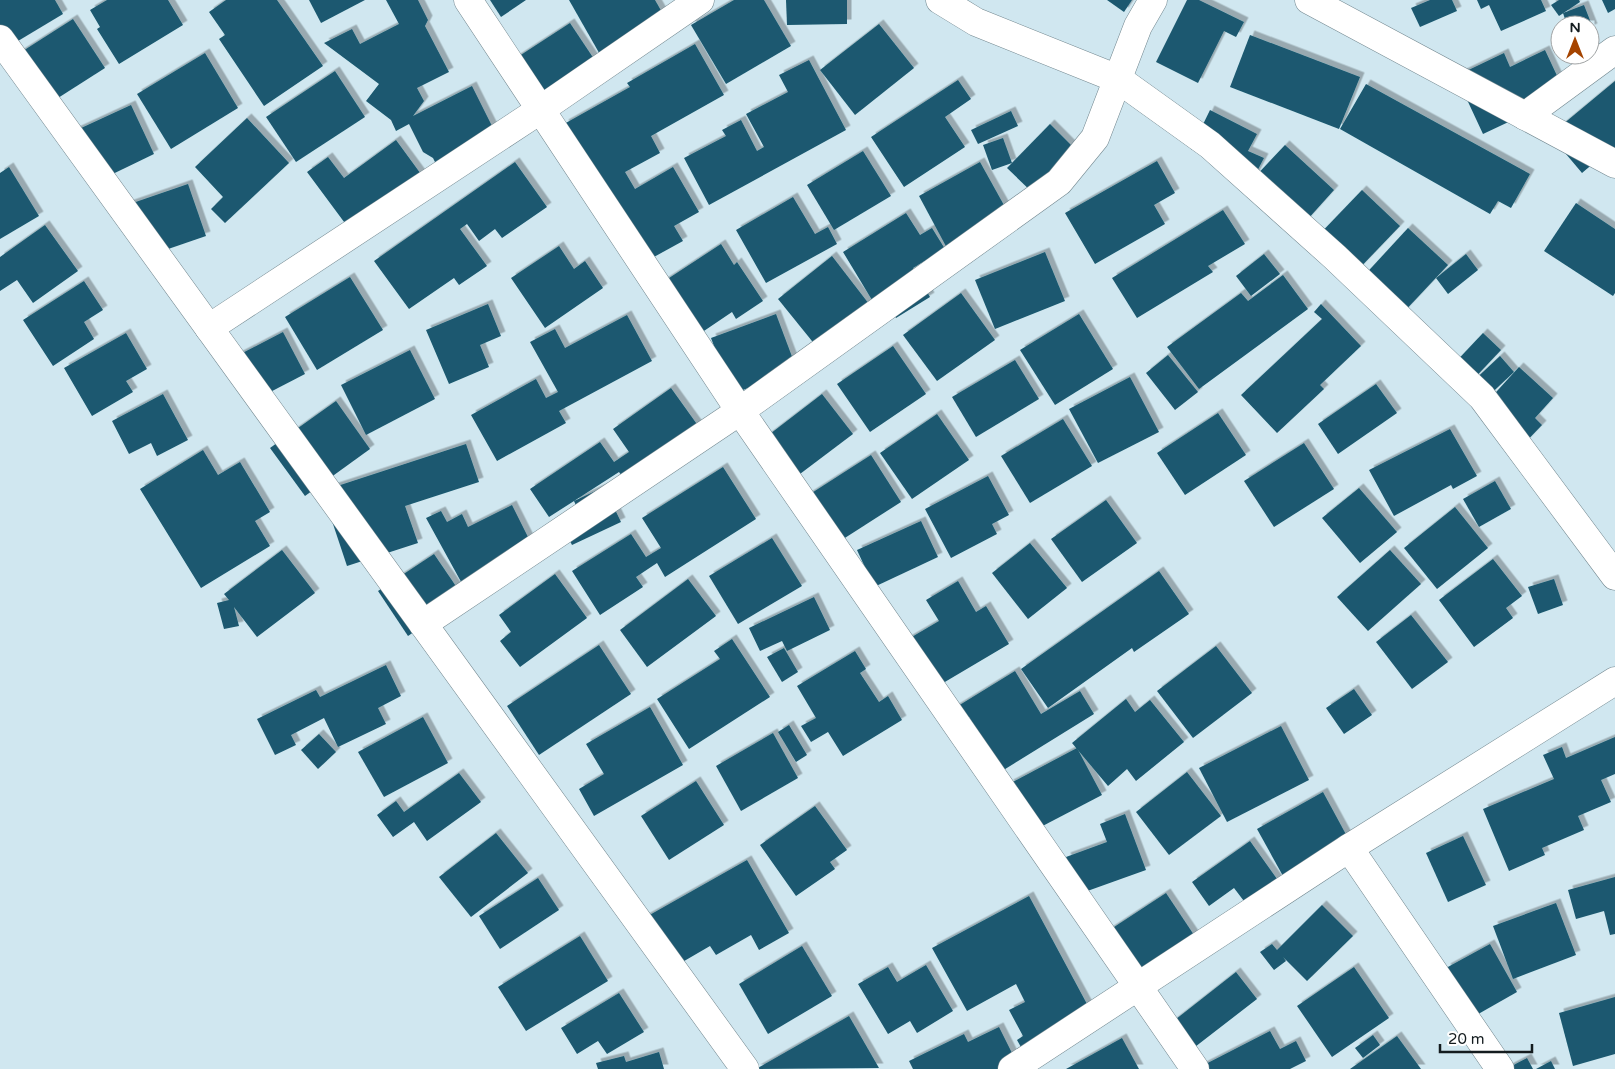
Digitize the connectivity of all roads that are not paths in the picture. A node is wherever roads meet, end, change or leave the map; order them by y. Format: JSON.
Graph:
{"nodes":[{"id":1,"x":468,"y":0,"type":"edge"},
{"id":2,"x":700,"y":0,"type":"edge"},
{"id":3,"x":940,"y":0,"type":"edge"},
{"id":4,"x":1153,"y":0,"type":"edge"},
{"id":5,"x":1310,"y":0,"type":"edge"},
{"id":6,"x":0,"y":39,"type":"edge"},
{"id":7,"x":1615,"y":50,"type":"edge"},
{"id":8,"x":1118,"y":79,"type":"junction"},
{"id":9,"x":540,"y":110,"type":"junction"},
{"id":10,"x":1525,"y":116,"type":"junction"},
{"id":11,"x":1615,"y":164,"type":"edge"},
{"id":12,"x":209,"y":328,"type":"junction"},
{"id":13,"x":740,"y":411,"type":"junction"},
{"id":14,"x":1615,"y":576,"type":"edge"},
{"id":15,"x":424,"y":624,"type":"junction"},
{"id":16,"x":1615,"y":682,"type":"edge"},
{"id":17,"x":1349,"y":848,"type":"junction"},
{"id":18,"x":1138,"y":988,"type":"junction"},
{"id":19,"x":745,"y":1069,"type":"edge"},
{"id":20,"x":1012,"y":1069,"type":"edge"},
{"id":21,"x":1195,"y":1069,"type":"edge"},
{"id":22,"x":1500,"y":1069,"type":"edge"}],
"edges":[{"from":1,"to":9,"type":"street"},
{"from":2,"to":9,"type":"street"},
{"from":3,"to":8,"type":"street"},
{"from":4,"to":8,"type":"street"},
{"from":5,"to":10,"type":"street"},
{"from":6,"to":12,"type":"street"},
{"from":7,"to":10,"type":"street"},
{"from":8,"to":13,"type":"street"},
{"from":8,"to":14,"type":"street"},
{"from":9,"to":12,"type":"street"},
{"from":9,"to":13,"type":"street"},
{"from":10,"to":11,"type":"street"},
{"from":12,"to":15,"type":"street"},
{"from":13,"to":15,"type":"street"},
{"from":13,"to":18,"type":"street"},
{"from":15,"to":19,"type":"street"},
{"from":16,"to":17,"type":"street"},
{"from":17,"to":18,"type":"street"},
{"from":17,"to":22,"type":"street"},
{"from":18,"to":20,"type":"street"},
{"from":18,"to":21,"type":"street"}]}
